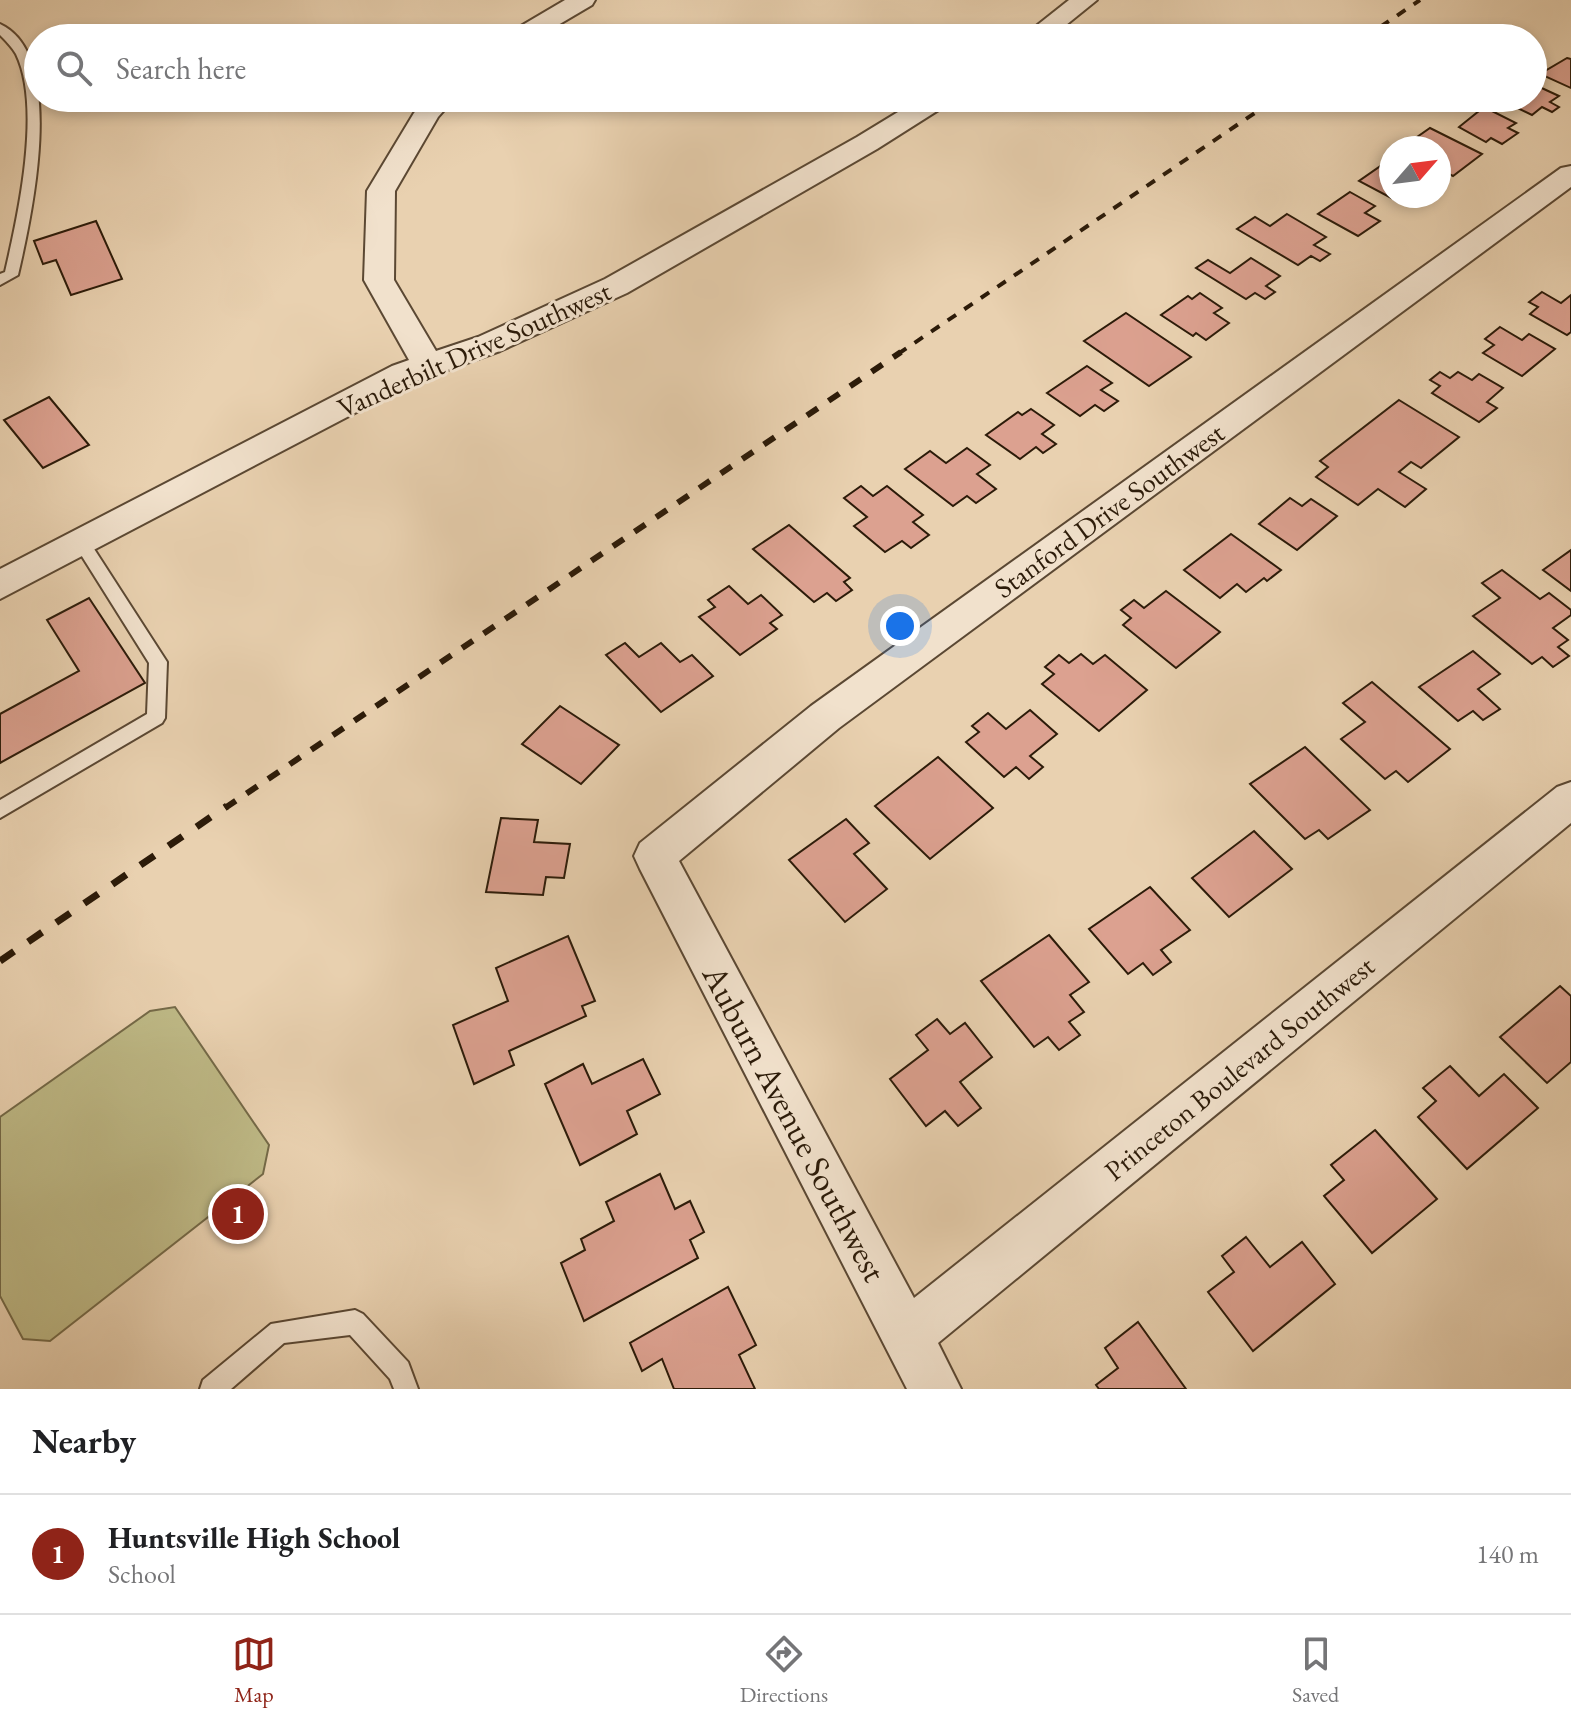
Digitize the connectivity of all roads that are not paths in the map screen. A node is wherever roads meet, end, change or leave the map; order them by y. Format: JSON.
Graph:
{"nodes":[{"id":1,"x":583,"y":0,"type":"edge"},
{"id":2,"x":1085,"y":0,"type":"edge"},
{"id":3,"x":542,"y":24,"type":"edge"},
{"id":4,"x":1053,"y":24,"type":"edge"},
{"id":5,"x":0,"y":28,"type":"edge"},
{"id":6,"x":24,"y":59,"type":"edge"},
{"id":7,"x":33,"y":112,"type":"edge"},
{"id":8,"x":428,"y":112,"type":"edge"},
{"id":9,"x":917,"y":112,"type":"edge"},
{"id":10,"x":1571,"y":174,"type":"edge"},
{"id":11,"x":0,"y":280,"type":"edge"},
{"id":12,"x":428,"y":365,"type":"junction"},
{"id":13,"x":81,"y":542,"type":"junction"},
{"id":14,"x":0,"y":585,"type":"edge"},
{"id":15,"x":1571,"y":799,"type":"edge"},
{"id":16,"x":0,"y":810,"type":"edge"},
{"id":17,"x":655,"y":856,"type":"joint"},
{"id":18,"x":907,"y":1336,"type":"junction"},
{"id":19,"x":212,"y":1389,"type":"edge"},
{"id":20,"x":406,"y":1389,"type":"edge"},
{"id":21,"x":935,"y":1389,"type":"edge"}],
"edges":[{"from":1,"to":3,"type":"street"},
{"from":2,"to":4,"type":"street"},
{"from":5,"to":6,"type":"lane"},
{"from":7,"to":11,"type":"lane"},
{"from":8,"to":12,"type":"street"},
{"from":9,"to":12,"type":"street","name":"Vanderbilt Drive Southwest"},
{"from":10,"to":17,"type":"street","name":"Stanford Drive Southwest"},
{"from":12,"to":13,"type":"street","name":"Vanderbilt Drive Southwest"},
{"from":13,"to":14,"type":"street","name":"Vanderbilt Drive Southwest"},
{"from":13,"to":16,"type":"lane"},
{"from":15,"to":18,"type":"street","name":"Princeton Boulevard Southwest"},
{"from":17,"to":18,"type":"street","name":"Auburn Avenue Southwest"},
{"from":18,"to":21,"type":"street","name":"Auburn Avenue Southwest"},
{"from":19,"to":20,"type":"lane"}]}
